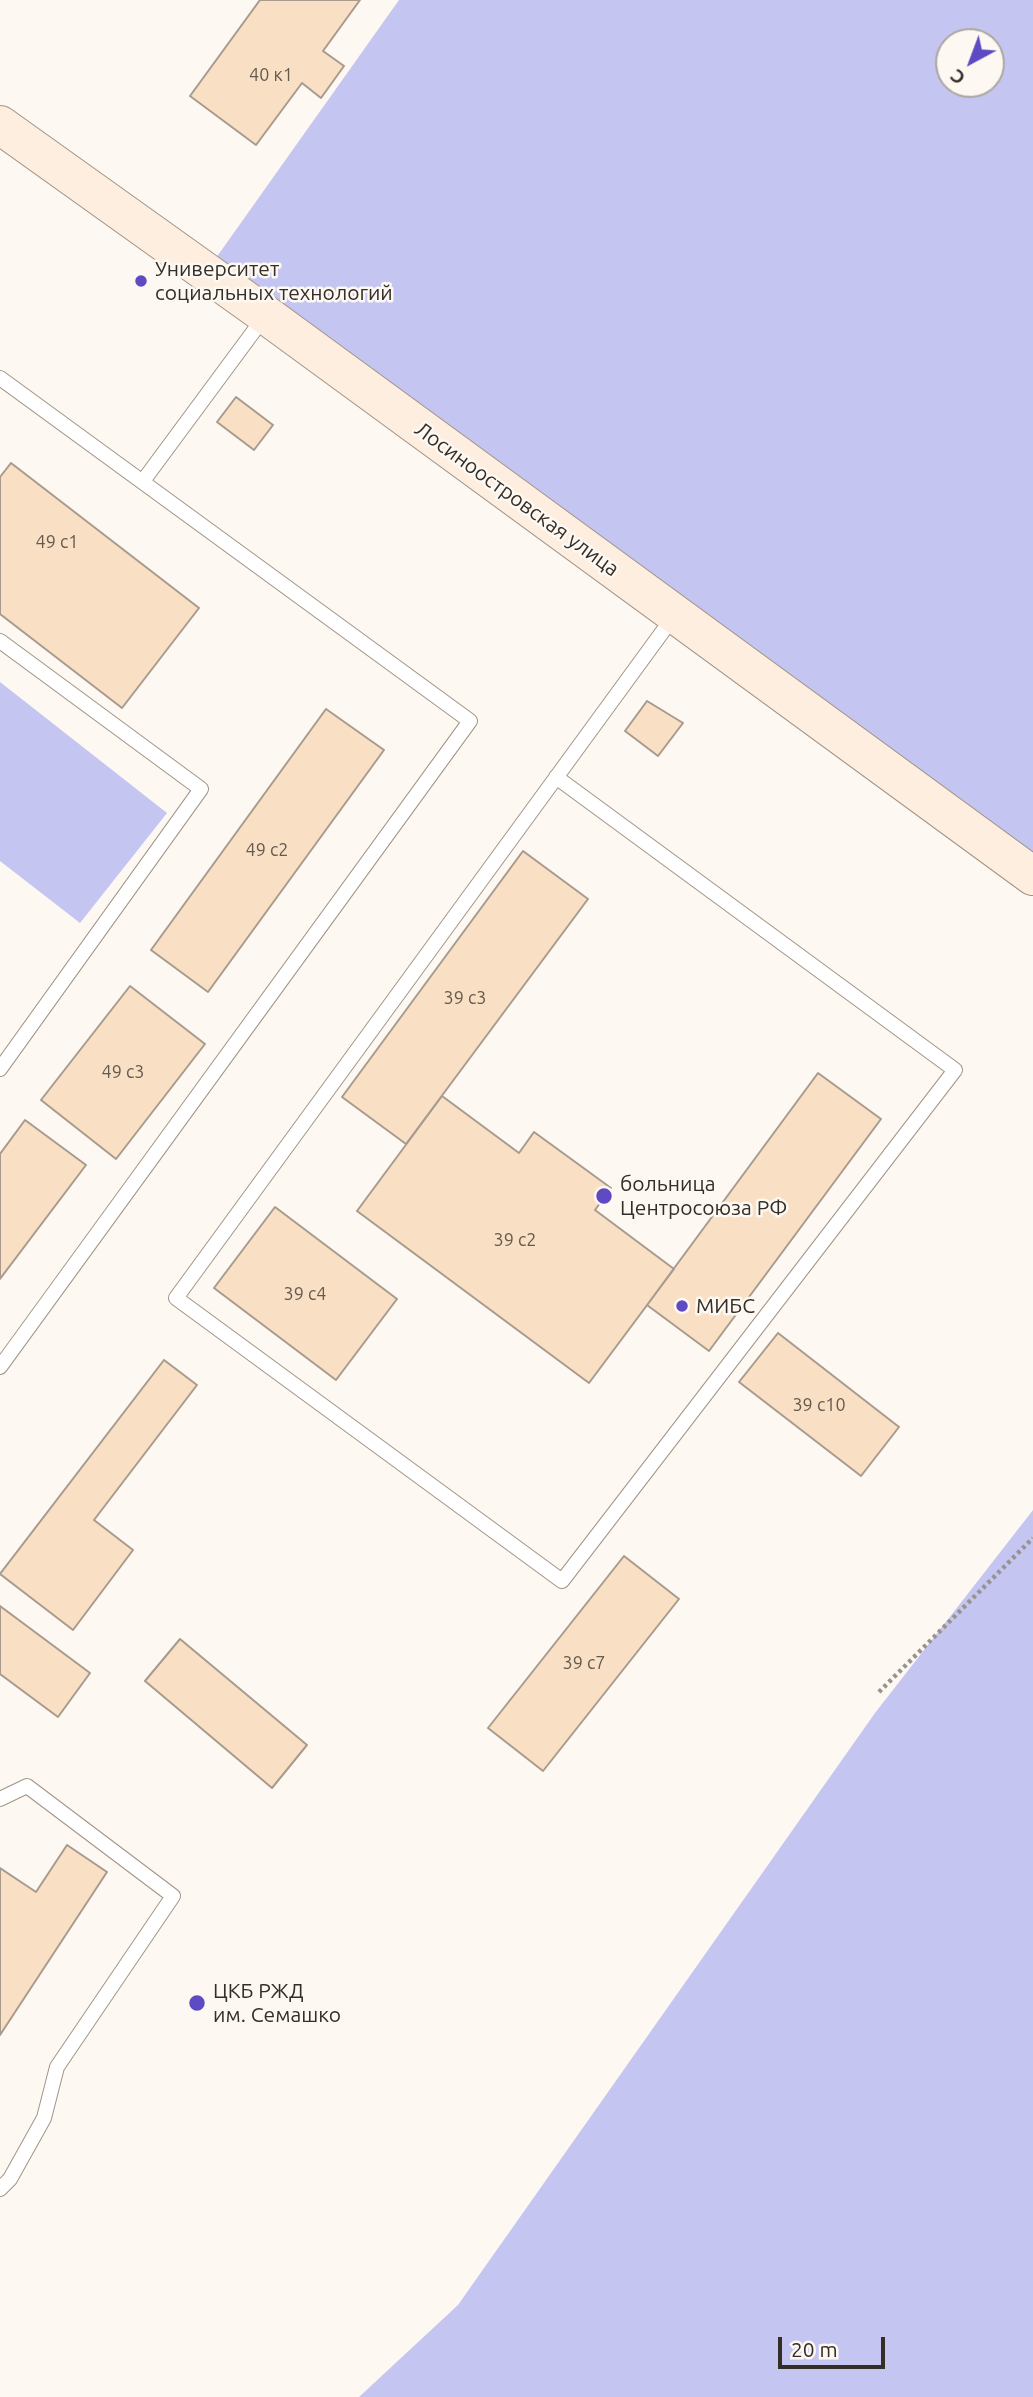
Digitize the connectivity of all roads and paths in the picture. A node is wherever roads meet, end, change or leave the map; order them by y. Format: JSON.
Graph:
{"nodes":[{"id":1,"x":0,"y":125,"type":"edge"},
{"id":2,"x":266,"y":315,"type":"junction"},
{"id":3,"x":0,"y":379,"type":"edge"},
{"id":4,"x":143,"y":481,"type":"junction"},
{"id":5,"x":675,"y":614,"type":"junction"},
{"id":6,"x":0,"y":640,"type":"edge"},
{"id":7,"x":556,"y":778,"type":"junction"},
{"id":8,"x":1033,"y":876,"type":"edge"},
{"id":9,"x":0,"y":1069,"type":"edge"},
{"id":10,"x":0,"y":1367,"type":"edge"},
{"id":11,"x":1033,"y":1538,"type":"edge"},
{"id":12,"x":879,"y":1692,"type":"dead end"},
{"id":13,"x":0,"y":1799,"type":"edge"},
{"id":14,"x":0,"y":2189,"type":"edge"}],
"edges":[{"from":1,"to":2,"type":"street","name":"Лосиноостровская улица"},
{"from":2,"to":4,"type":"lane"},
{"from":2,"to":5,"type":"street","name":"Лосиноостровская улица"},
{"from":3,"to":4,"type":"lane"},
{"from":4,"to":10,"type":"lane"},
{"from":5,"to":7,"type":"lane"},
{"from":5,"to":8,"type":"street","name":"Лосиноостровская улица"},
{"from":6,"to":9,"type":"lane"},
{"from":7,"to":7,"type":"lane"},
{"from":11,"to":12,"type":"path"},
{"from":13,"to":14,"type":"lane"}]}
